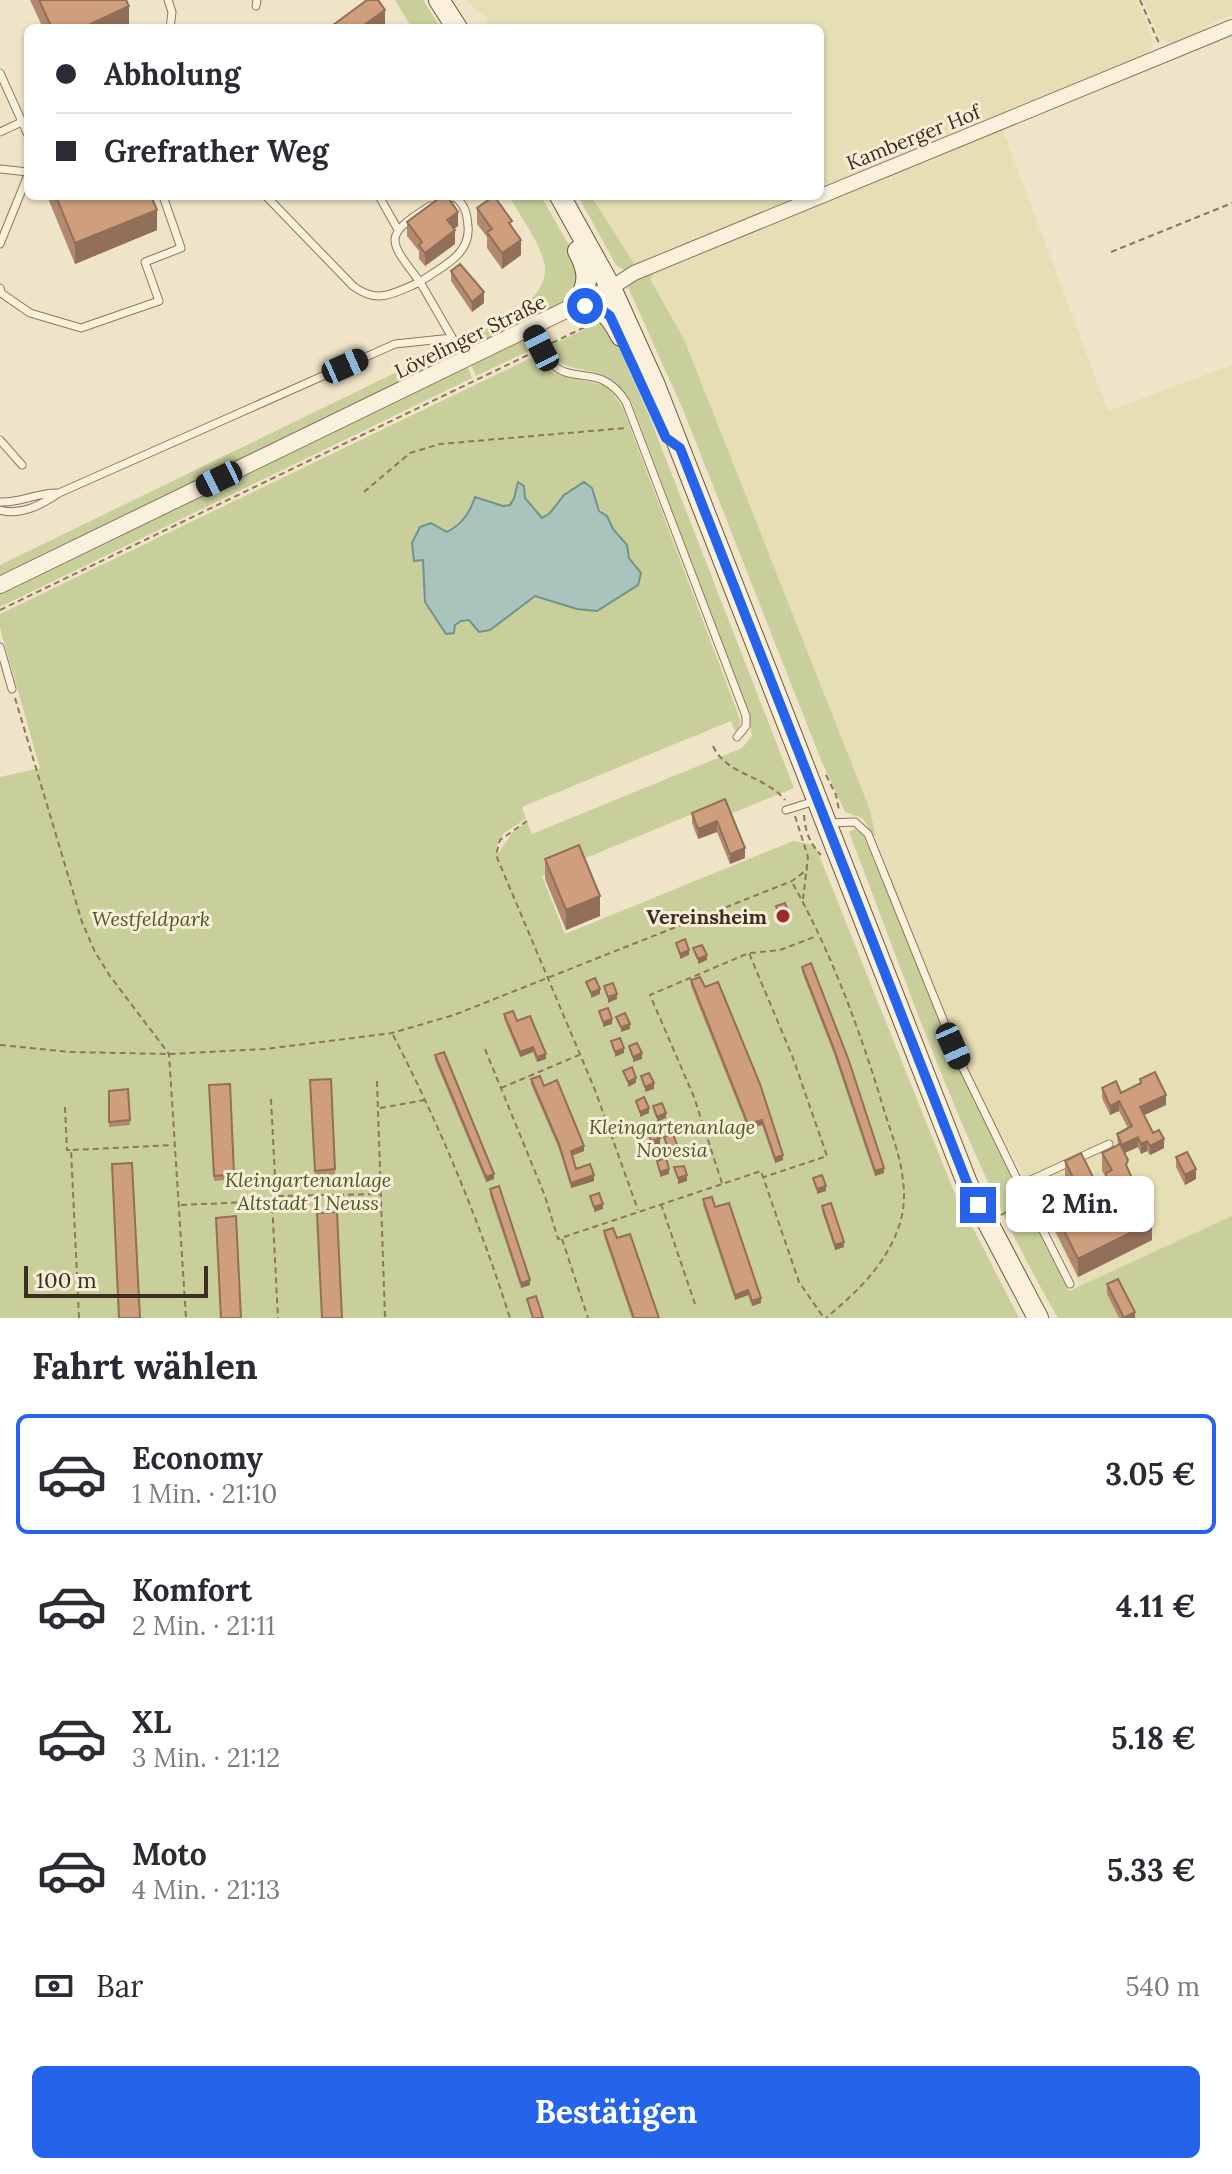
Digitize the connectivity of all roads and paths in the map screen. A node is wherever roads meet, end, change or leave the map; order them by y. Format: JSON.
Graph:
{"nodes":[{"id":1,"x":168,"y":0,"type":"edge"},
{"id":2,"x":439,"y":0,"type":"edge"},
{"id":3,"x":1140,"y":0,"type":"edge"},
{"id":4,"x":170,"y":24,"type":"edge"},
{"id":5,"x":454,"y":24,"type":"edge"},
{"id":6,"x":1232,"y":27,"type":"edge"},
{"id":7,"x":1165,"y":55,"type":"junction"},
{"id":8,"x":0,"y":73,"type":"edge"},
{"id":9,"x":3,"y":89,"type":"edge"},
{"id":10,"x":24,"y":119,"type":"edge"},
{"id":11,"x":24,"y":120,"type":"edge"},
{"id":12,"x":0,"y":132,"type":"edge"},
{"id":13,"x":0,"y":169,"type":"edge"},
{"id":14,"x":24,"y":172,"type":"edge"},
{"id":15,"x":24,"y":183,"type":"edge"},
{"id":16,"x":824,"y":195,"type":"edge"},
{"id":17,"x":164,"y":200,"type":"edge"},
{"id":18,"x":270,"y":200,"type":"edge"},
{"id":19,"x":381,"y":200,"type":"edge"},
{"id":20,"x":441,"y":200,"type":"edge"},
{"id":21,"x":458,"y":200,"type":"edge"},
{"id":22,"x":558,"y":200,"type":"edge"},
{"id":23,"x":560,"y":200,"type":"edge"},
{"id":24,"x":812,"y":200,"type":"edge"},
{"id":25,"x":1232,"y":203,"type":"edge"},
{"id":26,"x":397,"y":228,"type":"junction"},
{"id":27,"x":0,"y":244,"type":"edge"},
{"id":28,"x":1111,"y":252,"type":"dead end"},
{"id":29,"x":420,"y":282,"type":"junction"},
{"id":30,"x":0,"y":288,"type":"edge"},
{"id":31,"x":611,"y":288,"type":"junction"},
{"id":32,"x":583,"y":306,"type":"junction"},
{"id":33,"x":531,"y":328,"type":"junction"},
{"id":34,"x":452,"y":338,"type":"junction"},
{"id":35,"x":541,"y":348,"type":"junction"},
{"id":36,"x":465,"y":360,"type":"junction"},
{"id":37,"x":635,"y":426,"type":"junction"},
{"id":38,"x":0,"y":440,"type":"edge"},
{"id":39,"x":680,"y":448,"type":"junction"},
{"id":40,"x":22,"y":465,"type":"dead end"},
{"id":41,"x":364,"y":492,"type":"dead end"},
{"id":42,"x":59,"y":493,"type":"junction"},
{"id":43,"x":0,"y":502,"type":"edge"},
{"id":44,"x":0,"y":510,"type":"edge"},
{"id":45,"x":0,"y":585,"type":"edge"},
{"id":46,"x":0,"y":610,"type":"edge"},
{"id":47,"x":0,"y":647,"type":"edge"},
{"id":48,"x":12,"y":689,"type":"joint"},
{"id":49,"x":737,"y":737,"type":"dead end"},
{"id":50,"x":713,"y":746,"type":"dead end"},
{"id":51,"x":817,"y":801,"type":"junction"},
{"id":52,"x":789,"y":809,"type":"junction"},
{"id":53,"x":527,"y":821,"type":"dead end"},
{"id":54,"x":826,"y":823,"type":"junction"},
{"id":55,"x":808,"y":869,"type":"junction"},
{"id":56,"x":792,"y":881,"type":"junction"},
{"id":57,"x":802,"y":900,"type":"junction"},
{"id":58,"x":818,"y":936,"type":"junction"},
{"id":59,"x":749,"y":953,"type":"junction"},
{"id":60,"x":548,"y":979,"type":"junction"},
{"id":61,"x":392,"y":1033,"type":"junction"},
{"id":62,"x":0,"y":1045,"type":"edge"},
{"id":63,"x":485,"y":1049,"type":"dead end"},
{"id":64,"x":169,"y":1054,"type":"junction"},
{"id":65,"x":580,"y":1054,"type":"junction"},
{"id":66,"x":377,"y":1081,"type":"dead end"},
{"id":67,"x":501,"y":1088,"type":"junction"},
{"id":68,"x":271,"y":1099,"type":"dead end"},
{"id":69,"x":426,"y":1099,"type":"junction"},
{"id":70,"x":65,"y":1107,"type":"dead end"},
{"id":71,"x":378,"y":1108,"type":"junction"},
{"id":72,"x":1109,"y":1144,"type":"dead end"},
{"id":73,"x":174,"y":1145,"type":"junction"},
{"id":74,"x":71,"y":1150,"type":"junction"},
{"id":75,"x":764,"y":1177,"type":"junction"},
{"id":76,"x":722,"y":1183,"type":"junction"},
{"id":77,"x":1020,"y":1185,"type":"junction"},
{"id":78,"x":381,"y":1194,"type":"junction"},
{"id":79,"x":276,"y":1196,"type":"junction"},
{"id":80,"x":272,"y":1201,"type":"junction"},
{"id":81,"x":1028,"y":1201,"type":"junction"},
{"id":82,"x":660,"y":1203,"type":"junction"},
{"id":83,"x":180,"y":1205,"type":"junction"},
{"id":84,"x":638,"y":1210,"type":"junction"},
{"id":85,"x":999,"y":1215,"type":"dead end"},
{"id":86,"x":562,"y":1238,"type":"junction"},
{"id":87,"x":1070,"y":1284,"type":"dead end"},
{"id":88,"x":695,"y":1304,"type":"dead end"},
{"id":89,"x":79,"y":1318,"type":"edge"},
{"id":90,"x":186,"y":1318,"type":"edge"},
{"id":91,"x":278,"y":1318,"type":"edge"},
{"id":92,"x":385,"y":1318,"type":"edge"},
{"id":93,"x":510,"y":1318,"type":"edge"},
{"id":94,"x":588,"y":1318,"type":"edge"},
{"id":95,"x":825,"y":1318,"type":"edge"},
{"id":96,"x":1038,"y":1318,"type":"edge"}],
"edges":[{"from":1,"to":4,"type":"lane"},
{"from":2,"to":5,"type":"main road"},
{"from":3,"to":7,"type":"path"},
{"from":6,"to":7,"type":"street","name":"Kamberger Hof"},
{"from":7,"to":16,"type":"street","name":"Kamberger Hof"},
{"from":8,"to":9,"type":"lane"},
{"from":9,"to":10,"type":"lane"},
{"from":11,"to":12,"type":"lane"},
{"from":13,"to":14,"type":"lane"},
{"from":15,"to":27,"type":"lane"},
{"from":17,"to":30,"type":"lane"},
{"from":18,"to":29,"type":"lane"},
{"from":19,"to":26,"type":"lane"},
{"from":20,"to":26,"type":"lane"},
{"from":21,"to":29,"type":"lane"},
{"from":22,"to":32,"type":"main road"},
{"from":23,"to":31,"type":"main road"},
{"from":24,"to":31,"type":"street","name":"Kamberger Hof"},
{"from":25,"to":28,"type":"path"},
{"from":26,"to":29,"type":"lane"},
{"from":29,"to":34,"type":"lane"},
{"from":31,"to":32,"type":"street","name":"Lövelinger Straße"},
{"from":31,"to":39,"type":"main road"},
{"from":32,"to":33,"type":"street","name":"Lövelinger Straße"},
{"from":32,"to":35,"type":"path"},
{"from":32,"to":39,"type":"main road"},
{"from":33,"to":35,"type":"lane"},
{"from":33,"to":36,"type":"street","name":"Lövelinger Straße"},
{"from":34,"to":36,"type":"lane"},
{"from":34,"to":42,"type":"lane"},
{"from":35,"to":37,"type":"lane"},
{"from":35,"to":46,"type":"path"},
{"from":36,"to":45,"type":"street","name":"Lövelinger Straße"},
{"from":37,"to":41,"type":"path"},
{"from":37,"to":49,"type":"lane"},
{"from":38,"to":40,"type":"lane"},
{"from":39,"to":51,"type":"main road"},
{"from":42,"to":43,"type":"lane"},
{"from":42,"to":44,"type":"lane"},
{"from":47,"to":48,"type":"lane"},
{"from":48,"to":64,"type":"path"},
{"from":50,"to":52,"type":"path"},
{"from":51,"to":52,"type":"lane"},
{"from":51,"to":54,"type":"main road"},
{"from":52,"to":55,"type":"path"},
{"from":53,"to":60,"type":"path"},
{"from":54,"to":77,"type":"lane"},
{"from":54,"to":96,"type":"main road"},
{"from":55,"to":56,"type":"path"},
{"from":55,"to":57,"type":"path"},
{"from":56,"to":57,"type":"path"},
{"from":56,"to":60,"type":"path"},
{"from":57,"to":58,"type":"path"},
{"from":58,"to":59,"type":"path"},
{"from":58,"to":95,"type":"path"},
{"from":59,"to":75,"type":"path"},
{"from":59,"to":76,"type":"path"},
{"from":60,"to":61,"type":"path"},
{"from":60,"to":65,"type":"path"},
{"from":61,"to":64,"type":"path"},
{"from":61,"to":69,"type":"path"},
{"from":62,"to":64,"type":"path"},
{"from":63,"to":67,"type":"path"},
{"from":64,"to":73,"type":"path"},
{"from":65,"to":67,"type":"path"},
{"from":65,"to":84,"type":"path"},
{"from":66,"to":71,"type":"path"},
{"from":67,"to":86,"type":"path"},
{"from":68,"to":79,"type":"path"},
{"from":69,"to":71,"type":"path"},
{"from":69,"to":93,"type":"path"},
{"from":70,"to":74,"type":"path"},
{"from":71,"to":78,"type":"path"},
{"from":72,"to":77,"type":"lane"},
{"from":73,"to":74,"type":"path"},
{"from":73,"to":83,"type":"path"},
{"from":74,"to":89,"type":"path"},
{"from":75,"to":76,"type":"path"},
{"from":75,"to":95,"type":"path"},
{"from":76,"to":82,"type":"path"},
{"from":77,"to":81,"type":"lane"},
{"from":78,"to":79,"type":"path"},
{"from":78,"to":92,"type":"path"},
{"from":79,"to":80,"type":"path"},
{"from":80,"to":83,"type":"path"},
{"from":80,"to":91,"type":"path"},
{"from":81,"to":85,"type":"path"},
{"from":81,"to":87,"type":"lane"},
{"from":82,"to":84,"type":"path"},
{"from":82,"to":88,"type":"path"},
{"from":83,"to":90,"type":"path"},
{"from":84,"to":86,"type":"path"},
{"from":86,"to":94,"type":"path"}]}
